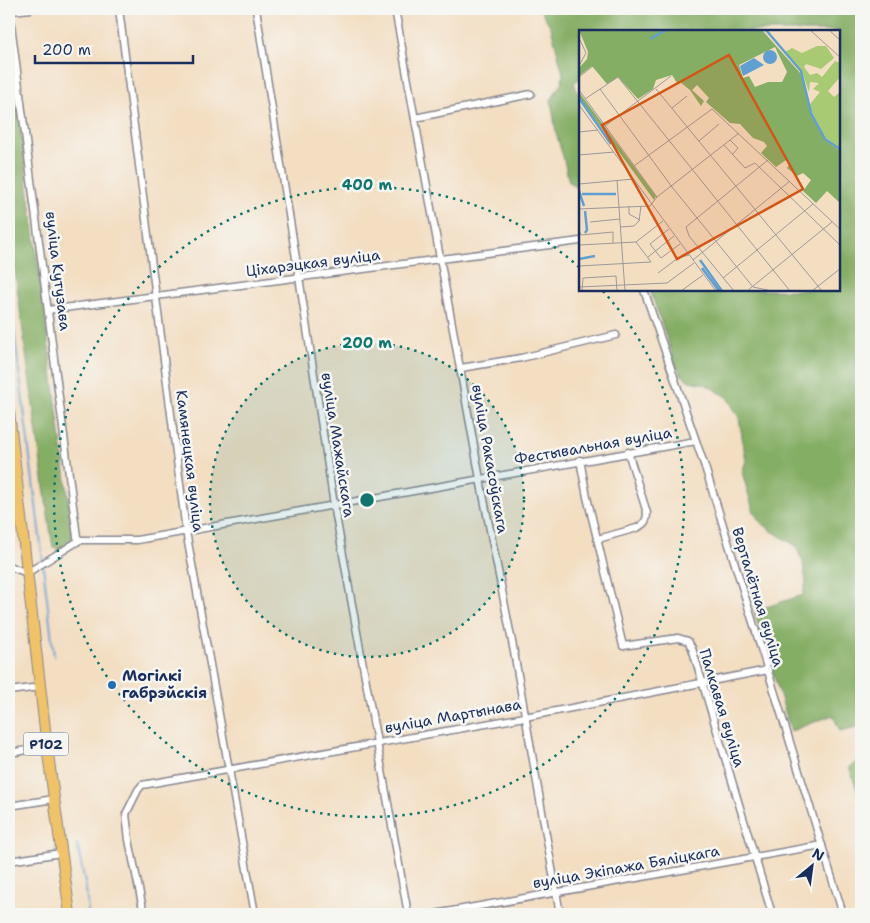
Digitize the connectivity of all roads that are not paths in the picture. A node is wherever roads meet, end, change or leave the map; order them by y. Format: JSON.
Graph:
{"nodes":[{"id":1,"x":31,"y":9,"type":"edge"},
{"id":2,"x":119,"y":9,"type":"edge"},
{"id":3,"x":256,"y":9,"type":"edge"},
{"id":4,"x":395,"y":9,"type":"edge"},
{"id":5,"x":10,"y":10,"type":"edge"},
{"id":6,"x":531,"y":94,"type":"dead end"},
{"id":7,"x":415,"y":118,"type":"junction"},
{"id":8,"x":579,"y":241,"type":"edge"},
{"id":9,"x":441,"y":259,"type":"junction"},
{"id":10,"x":299,"y":277,"type":"junction"},
{"id":11,"x":644,"y":291,"type":"edge"},
{"id":12,"x":156,"y":296,"type":"junction"},
{"id":13,"x":48,"y":310,"type":"junction"},
{"id":14,"x":616,"y":335,"type":"dead end"},
{"id":15,"x":461,"y":368,"type":"junction"},
{"id":16,"x":9,"y":412,"type":"edge"},
{"id":17,"x":696,"y":441,"type":"junction"},
{"id":18,"x":628,"y":452,"type":"junction"},
{"id":19,"x":580,"y":460,"type":"junction"},
{"id":20,"x":480,"y":479,"type":"junction"},
{"id":21,"x":334,"y":505,"type":"junction"},
{"id":22,"x":186,"y":531,"type":"junction"},
{"id":23,"x":79,"y":538,"type":"junction"},
{"id":24,"x":598,"y":539,"type":"junction"},
{"id":25,"x":9,"y":566,"type":"edge"},
{"id":26,"x":27,"y":572,"type":"junction"},
{"id":27,"x":768,"y":670,"type":"junction"},
{"id":28,"x":701,"y":683,"type":"junction"},
{"id":29,"x":40,"y":687,"type":"junction"},
{"id":30,"x":9,"y":691,"type":"edge"},
{"id":31,"x":525,"y":717,"type":"junction"},
{"id":32,"x":378,"y":742,"type":"junction"},
{"id":33,"x":47,"y":747,"type":"junction"},
{"id":34,"x":9,"y":753,"type":"edge"},
{"id":35,"x":228,"y":769,"type":"junction"},
{"id":36,"x":54,"y":799,"type":"junction"},
{"id":37,"x":9,"y":806,"type":"edge"},
{"id":38,"x":822,"y":845,"type":"junction"},
{"id":39,"x":61,"y":853,"type":"junction"},
{"id":40,"x":754,"y":856,"type":"junction"},
{"id":41,"x":9,"y":861,"type":"edge"},
{"id":42,"x":556,"y":892,"type":"junction"},
{"id":43,"x":70,"y":914,"type":"edge"},
{"id":44,"x":144,"y":914,"type":"edge"},
{"id":45,"x":255,"y":914,"type":"edge"},
{"id":46,"x":408,"y":914,"type":"edge"},
{"id":47,"x":435,"y":914,"type":"edge"},
{"id":48,"x":560,"y":914,"type":"edge"},
{"id":49,"x":772,"y":914,"type":"edge"},
{"id":50,"x":843,"y":914,"type":"edge"}],
"edges":[{"from":1,"to":5,"type":"street"},
{"from":2,"to":12,"type":"street","name":"Камянецкая вуліца"},
{"from":3,"to":10,"type":"street","name":"вуліца Мажайскага"},
{"from":4,"to":7,"type":"street","name":"вуліца Ракасоўскага"},
{"from":5,"to":13,"type":"street","name":"вуліца Кутузава"},
{"from":6,"to":7,"type":"street"},
{"from":7,"to":9,"type":"street","name":"вуліца Ракасоўскага"},
{"from":8,"to":9,"type":"street","name":"Ціхарэцкая вуліца"},
{"from":9,"to":10,"type":"street","name":"Ціхарэцкая вуліца"},
{"from":9,"to":15,"type":"street","name":"вуліца Ракасоўскага"},
{"from":10,"to":12,"type":"street","name":"Ціхарэцкая вуліца"},
{"from":10,"to":21,"type":"street","name":"вуліца Мажайскага"},
{"from":11,"to":17,"type":"street","name":"Верталётная вуліца"},
{"from":12,"to":13,"type":"street","name":"Ціхарэцкая вуліца"},
{"from":12,"to":22,"type":"street","name":"Камянецкая вуліца"},
{"from":13,"to":23,"type":"street","name":"вуліца Кутузава"},
{"from":14,"to":15,"type":"street"},
{"from":15,"to":20,"type":"street","name":"вуліца Ракасоўскага"},
{"from":16,"to":26,"type":"main road","number":"Р102"},
{"from":17,"to":18,"type":"street","name":"Фестывальная вуліца"},
{"from":17,"to":27,"type":"street","name":"Верталётная вуліца"},
{"from":18,"to":19,"type":"street","name":"Фестывальная вуліца"},
{"from":18,"to":24,"type":"street"},
{"from":19,"to":20,"type":"street","name":"Фестывальная вуліца"},
{"from":19,"to":24,"type":"street","name":"Палкавая вуліца"},
{"from":20,"to":21,"type":"street","name":"Фестывальная вуліца"},
{"from":20,"to":31,"type":"street","name":"вуліца Ракасоўскага"},
{"from":21,"to":22,"type":"street","name":"Фестывальная вуліца"},
{"from":21,"to":32,"type":"street","name":"вуліца Мажайскага"},
{"from":22,"to":23,"type":"street","name":"Фестывальная вуліца"},
{"from":22,"to":35,"type":"street","name":"Камянецкая вуліца"},
{"from":23,"to":26,"type":"street"},
{"from":24,"to":28,"type":"street","name":"Палкавая вуліца"},
{"from":25,"to":26,"type":"street"},
{"from":26,"to":29,"type":"main road","number":"Р102"},
{"from":27,"to":28,"type":"street","name":"вуліца Мартынава"},
{"from":27,"to":38,"type":"street","name":"Верталётная вуліца"},
{"from":28,"to":31,"type":"street","name":"вуліца Мартынава"},
{"from":28,"to":40,"type":"street","name":"Палкавая вуліца"},
{"from":29,"to":30,"type":"street"},
{"from":29,"to":33,"type":"main road","number":"Р102"},
{"from":31,"to":32,"type":"street","name":"вуліца Мартынава"},
{"from":31,"to":42,"type":"street","name":"вуліца Ракасоўскага"},
{"from":32,"to":35,"type":"street","name":"вуліца Мартынава"},
{"from":32,"to":46,"type":"street","name":"вуліца Мажайскага"},
{"from":33,"to":34,"type":"street"},
{"from":33,"to":36,"type":"main road","number":"Р102"},
{"from":35,"to":44,"type":"street","name":"вуліца Мартынава"},
{"from":35,"to":45,"type":"street","name":"Камянецкая вуліца"},
{"from":36,"to":37,"type":"street"},
{"from":36,"to":39,"type":"main road","number":"Р102"},
{"from":38,"to":40,"type":"street","name":"вуліца Экіпажа Бяліцкага"},
{"from":38,"to":50,"type":"street","name":"Верталётная вуліца"},
{"from":39,"to":41,"type":"street"},
{"from":39,"to":43,"type":"main road","number":"Р102"},
{"from":40,"to":42,"type":"street","name":"вуліца Экіпажа Бяліцкага"},
{"from":40,"to":49,"type":"street","name":"Палкавая вуліца"},
{"from":42,"to":47,"type":"street","name":"вуліца Экіпажа Бяліцкага"},
{"from":42,"to":48,"type":"street","name":"вуліца Ракасоўскага"}]}
